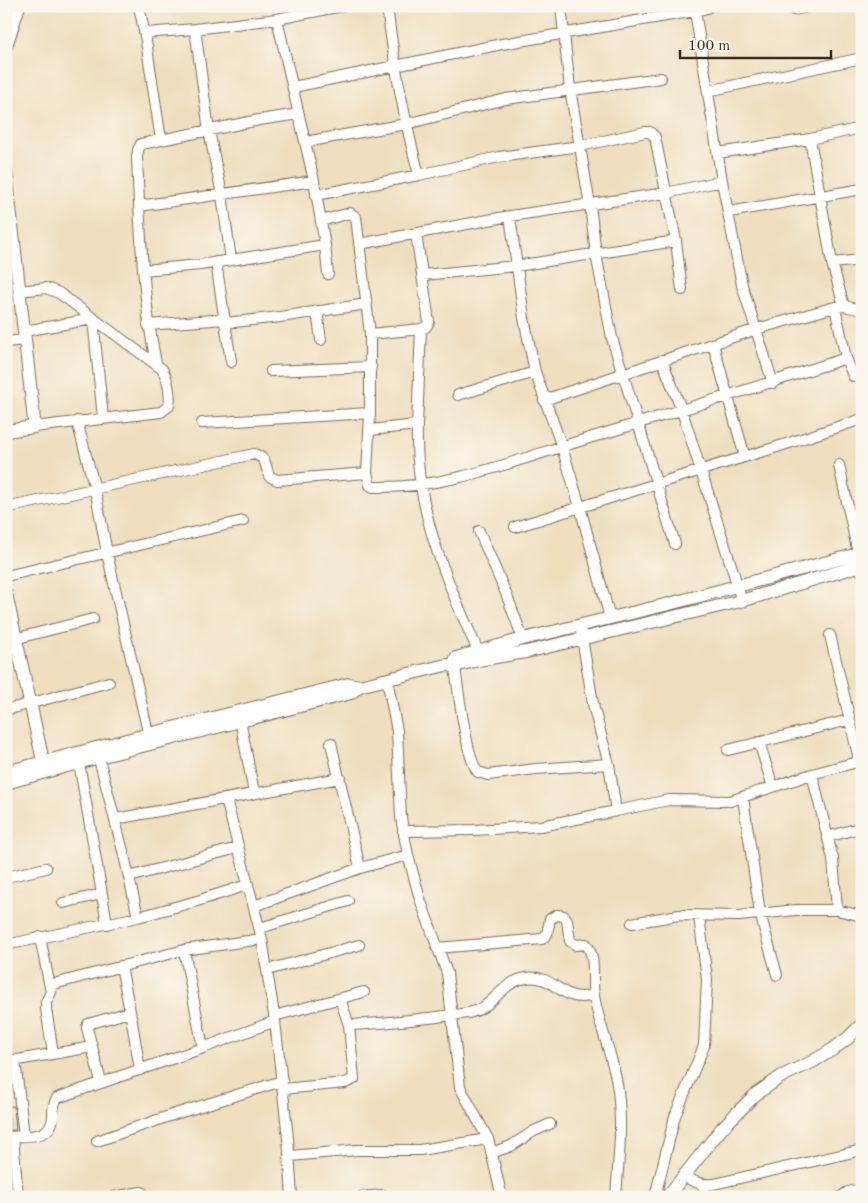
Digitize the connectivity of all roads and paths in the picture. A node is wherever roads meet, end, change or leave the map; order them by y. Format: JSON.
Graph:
{"nodes":[{"id":1,"x":19,"y":6,"type":"edge"},
{"id":2,"x":139,"y":6,"type":"edge"},
{"id":3,"x":342,"y":6,"type":"edge"},
{"id":4,"x":386,"y":6,"type":"edge"},
{"id":5,"x":562,"y":6,"type":"edge"},
{"id":6,"x":790,"y":6,"type":"edge"},
{"id":7,"x":812,"y":6,"type":"edge"},
{"id":8,"x":711,"y":7,"type":"edge"},
{"id":9,"x":695,"y":11,"type":"junction"},
{"id":10,"x":278,"y":19,"type":"junction"},
{"id":11,"x":195,"y":29,"type":"junction"},
{"id":12,"x":145,"y":33,"type":"junction"},
{"id":13,"x":565,"y":33,"type":"junction"},
{"id":14,"x":6,"y":46,"type":"edge"},
{"id":15,"x":862,"y":58,"type":"edge"},
{"id":16,"x":394,"y":66,"type":"junction"},
{"id":17,"x":661,"y":78,"type":"dead end"},
{"id":18,"x":293,"y":87,"type":"junction"},
{"id":19,"x":570,"y":89,"type":"junction"},
{"id":20,"x":708,"y":91,"type":"junction"},
{"id":21,"x":299,"y":114,"type":"junction"},
{"id":22,"x":406,"y":124,"type":"junction"},
{"id":23,"x":862,"y":128,"type":"edge"},
{"id":24,"x":209,"y":131,"type":"junction"},
{"id":25,"x":810,"y":139,"type":"junction"},
{"id":26,"x":161,"y":140,"type":"junction"},
{"id":27,"x":305,"y":142,"type":"junction"},
{"id":28,"x":580,"y":146,"type":"junction"},
{"id":29,"x":718,"y":154,"type":"junction"},
{"id":30,"x":6,"y":172,"type":"edge"},
{"id":31,"x":418,"y":175,"type":"junction"},
{"id":32,"x":722,"y":181,"type":"junction"},
{"id":33,"x":314,"y":182,"type":"junction"},
{"id":34,"x":862,"y":189,"type":"edge"},
{"id":35,"x":666,"y":193,"type":"junction"},
{"id":36,"x":222,"y":195,"type":"junction"},
{"id":37,"x":316,"y":195,"type":"junction"},
{"id":38,"x":820,"y":196,"type":"junction"},
{"id":39,"x":8,"y":204,"type":"edge"},
{"id":40,"x":590,"y":205,"type":"junction"},
{"id":41,"x":139,"y":206,"type":"junction"},
{"id":42,"x":728,"y":212,"type":"junction"},
{"id":43,"x":510,"y":216,"type":"junction"},
{"id":44,"x":321,"y":221,"type":"junction"},
{"id":45,"x":416,"y":232,"type":"junction"},
{"id":46,"x":676,"y":241,"type":"junction"},
{"id":47,"x":359,"y":244,"type":"junction"},
{"id":48,"x":325,"y":245,"type":"junction"},
{"id":49,"x":596,"y":254,"type":"junction"},
{"id":50,"x":231,"y":260,"type":"junction"},
{"id":51,"x":862,"y":260,"type":"edge"},
{"id":52,"x":216,"y":262,"type":"junction"},
{"id":53,"x":832,"y":263,"type":"junction"},
{"id":54,"x":516,"y":266,"type":"junction"},
{"id":55,"x":143,"y":270,"type":"junction"},
{"id":56,"x":328,"y":274,"type":"dead end"},
{"id":57,"x":423,"y":275,"type":"junction"},
{"id":58,"x":682,"y":290,"type":"dead end"},
{"id":59,"x":20,"y":291,"type":"junction"},
{"id":60,"x":367,"y":304,"type":"junction"},
{"id":61,"x":839,"y":306,"type":"junction"},
{"id":62,"x":862,"y":310,"type":"edge"},
{"id":63,"x":317,"y":311,"type":"junction"},
{"id":64,"x":93,"y":319,"type":"junction"},
{"id":65,"x":225,"y":321,"type":"junction"},
{"id":66,"x":148,"y":326,"type":"junction"},
{"id":67,"x":757,"y":329,"type":"junction"},
{"id":68,"x":421,"y":330,"type":"junction"},
{"id":69,"x":370,"y":334,"type":"junction"},
{"id":70,"x":24,"y":336,"type":"junction"},
{"id":71,"x":321,"y":340,"type":"dead end"},
{"id":72,"x":6,"y":342,"type":"edge"},
{"id":73,"x":712,"y":344,"type":"junction"},
{"id":74,"x":846,"y":358,"type":"junction"},
{"id":75,"x":662,"y":360,"type":"junction"},
{"id":76,"x":231,"y":362,"type":"dead end"},
{"id":77,"x":156,"y":363,"type":"junction"},
{"id":78,"x":371,"y":367,"type":"junction"},
{"id":79,"x":271,"y":371,"type":"dead end"},
{"id":80,"x":535,"y":372,"type":"junction"},
{"id":81,"x":624,"y":373,"type":"junction"},
{"id":82,"x":862,"y":377,"type":"edge"},
{"id":83,"x":773,"y":383,"type":"junction"},
{"id":84,"x":458,"y":396,"type":"dead end"},
{"id":85,"x":729,"y":396,"type":"junction"},
{"id":86,"x":544,"y":400,"type":"junction"},
{"id":87,"x":682,"y":411,"type":"junction"},
{"id":88,"x":370,"y":413,"type":"junction"},
{"id":89,"x":103,"y":418,"type":"junction"},
{"id":90,"x":862,"y":419,"type":"edge"},
{"id":91,"x":77,"y":421,"type":"junction"},
{"id":92,"x":202,"y":422,"type":"dead end"},
{"id":93,"x":638,"y":423,"type":"junction"},
{"id":94,"x":417,"y":425,"type":"junction"},
{"id":95,"x":34,"y":427,"type":"junction"},
{"id":96,"x":370,"y":430,"type":"junction"},
{"id":97,"x":6,"y":431,"type":"edge"},
{"id":98,"x":562,"y":447,"type":"junction"},
{"id":99,"x":746,"y":457,"type":"junction"},
{"id":100,"x":839,"y":465,"type":"dead end"},
{"id":101,"x":700,"y":471,"type":"junction"},
{"id":102,"x":367,"y":473,"type":"junction"},
{"id":103,"x":656,"y":484,"type":"junction"},
{"id":104,"x":421,"y":485,"type":"junction"},
{"id":105,"x":95,"y":489,"type":"junction"},
{"id":106,"x":580,"y":507,"type":"junction"},
{"id":107,"x":6,"y":508,"type":"edge"},
{"id":108,"x":243,"y":521,"type":"dead end"},
{"id":109,"x":514,"y":528,"type":"dead end"},
{"id":110,"x":479,"y":531,"type":"dead end"},
{"id":111,"x":675,"y":544,"type":"dead end"},
{"id":112,"x":107,"y":553,"type":"junction"},
{"id":113,"x":861,"y":562,"type":"edge"},
{"id":114,"x":830,"y":568,"type":"junction"},
{"id":115,"x":6,"y":576,"type":"edge"},
{"id":116,"x":738,"y":587,"type":"junction"},
{"id":117,"x":6,"y":594,"type":"edge"},
{"id":118,"x":741,"y":601,"type":"junction"},
{"id":119,"x":610,"y":618,"type":"junction"},
{"id":120,"x":92,"y":619,"type":"dead end"},
{"id":121,"x":581,"y":632,"type":"junction"},
{"id":122,"x":830,"y":635,"type":"dead end"},
{"id":123,"x":523,"y":639,"type":"junction"},
{"id":124,"x":11,"y":640,"type":"edge"},
{"id":125,"x":478,"y":651,"type":"junction"},
{"id":126,"x":452,"y":663,"type":"junction"},
{"id":127,"x":387,"y":680,"type":"junction"},
{"id":128,"x":109,"y":682,"type":"dead end"},
{"id":129,"x":32,"y":704,"type":"junction"},
{"id":130,"x":6,"y":710,"type":"edge"},
{"id":131,"x":240,"y":716,"type":"junction"},
{"id":132,"x":849,"y":720,"type":"junction"},
{"id":133,"x":150,"y":739,"type":"junction"},
{"id":134,"x":759,"y":742,"type":"junction"},
{"id":135,"x":331,"y":743,"type":"dead end"},
{"id":136,"x":728,"y":750,"type":"dead end"},
{"id":137,"x":98,"y":752,"type":"junction"},
{"id":138,"x":79,"y":763,"type":"junction"},
{"id":139,"x":609,"y":764,"type":"junction"},
{"id":140,"x":45,"y":767,"type":"junction"},
{"id":141,"x":6,"y":772,"type":"edge"},
{"id":142,"x":812,"y":774,"type":"junction"},
{"id":143,"x":340,"y":778,"type":"junction"},
{"id":144,"x":6,"y":783,"type":"edge"},
{"id":145,"x":773,"y":787,"type":"junction"},
{"id":146,"x":254,"y":793,"type":"junction"},
{"id":147,"x":226,"y":798,"type":"junction"},
{"id":148,"x":742,"y":798,"type":"junction"},
{"id":149,"x":616,"y":811,"type":"junction"},
{"id":150,"x":116,"y":819,"type":"junction"},
{"id":151,"x":862,"y":827,"type":"edge"},
{"id":152,"x":403,"y":832,"type":"junction"},
{"id":153,"x":828,"y":837,"type":"junction"},
{"id":154,"x":237,"y":848,"type":"junction"},
{"id":155,"x":408,"y":855,"type":"junction"},
{"id":156,"x":46,"y":868,"type":"dead end"},
{"id":157,"x":360,"y":868,"type":"junction"},
{"id":158,"x":6,"y":877,"type":"edge"},
{"id":159,"x":129,"y":877,"type":"junction"},
{"id":160,"x":247,"y":885,"type":"junction"},
{"id":161,"x":102,"y":894,"type":"junction"},
{"id":162,"x":348,"y":901,"type":"dead end"},
{"id":163,"x":63,"y":903,"type":"dead end"},
{"id":164,"x":254,"y":906,"type":"junction"},
{"id":165,"x":837,"y":910,"type":"junction"},
{"id":166,"x":760,"y":913,"type":"junction"},
{"id":167,"x":698,"y":916,"type":"junction"},
{"id":168,"x":862,"y":916,"type":"edge"},
{"id":169,"x":138,"y":917,"type":"junction"},
{"id":170,"x":632,"y":923,"type":"dead end"},
{"id":171,"x":107,"y":924,"type":"junction"},
{"id":172,"x":260,"y":928,"type":"junction"},
{"id":173,"x":40,"y":937,"type":"junction"},
{"id":174,"x":262,"y":939,"type":"junction"},
{"id":175,"x":6,"y":945,"type":"edge"},
{"id":176,"x":359,"y":945,"type":"dead end"},
{"id":177,"x":437,"y":948,"type":"junction"},
{"id":178,"x":184,"y":950,"type":"junction"},
{"id":179,"x":121,"y":966,"type":"junction"},
{"id":180,"x":267,"y":970,"type":"junction"},
{"id":181,"x":777,"y":975,"type":"dead end"},
{"id":182,"x":50,"y":985,"type":"junction"},
{"id":183,"x":364,"y":992,"type":"dead end"},
{"id":184,"x":594,"y":995,"type":"junction"},
{"id":185,"x":340,"y":999,"type":"junction"},
{"id":186,"x":130,"y":1012,"type":"junction"},
{"id":187,"x":453,"y":1015,"type":"junction"},
{"id":188,"x":274,"y":1018,"type":"junction"},
{"id":189,"x":862,"y":1024,"type":"edge"},
{"id":190,"x":349,"y":1025,"type":"junction"},
{"id":191,"x":92,"y":1047,"type":"junction"},
{"id":192,"x":203,"y":1048,"type":"junction"},
{"id":193,"x":53,"y":1053,"type":"junction"},
{"id":194,"x":11,"y":1061,"type":"edge"},
{"id":195,"x":140,"y":1070,"type":"junction"},
{"id":196,"x":101,"y":1082,"type":"junction"},
{"id":197,"x":282,"y":1085,"type":"junction"},
{"id":198,"x":550,"y":1124,"type":"dead end"},
{"id":199,"x":24,"y":1136,"type":"junction"},
{"id":200,"x":10,"y":1137,"type":"edge"},
{"id":201,"x":488,"y":1139,"type":"junction"},
{"id":202,"x":97,"y":1141,"type":"dead end"},
{"id":203,"x":491,"y":1153,"type":"junction"},
{"id":204,"x":861,"y":1153,"type":"edge"},
{"id":205,"x":290,"y":1156,"type":"junction"},
{"id":206,"x":683,"y":1176,"type":"junction"},
{"id":207,"x":704,"y":1184,"type":"junction"},
{"id":208,"x":862,"y":1189,"type":"edge"},
{"id":209,"x":383,"y":1195,"type":"dead end"},
{"id":210,"x":18,"y":1197,"type":"edge"},
{"id":211,"x":114,"y":1197,"type":"edge"},
{"id":212,"x":145,"y":1197,"type":"edge"},
{"id":213,"x":292,"y":1197,"type":"edge"},
{"id":214,"x":361,"y":1197,"type":"edge"},
{"id":215,"x":502,"y":1197,"type":"edge"},
{"id":216,"x":616,"y":1197,"type":"edge"},
{"id":217,"x":655,"y":1197,"type":"edge"},
{"id":218,"x":667,"y":1197,"type":"edge"},
{"id":219,"x":705,"y":1197,"type":"edge"},
{"id":220,"x":842,"y":1197,"type":"edge"}],
"edges":[{"from":1,"to":14,"type":"street"},
{"from":2,"to":12,"type":"street"},
{"from":3,"to":10,"type":"street"},
{"from":4,"to":16,"type":"street"},
{"from":5,"to":13,"type":"street"},
{"from":6,"to":7,"type":"street"},
{"from":8,"to":9,"type":"street"},
{"from":9,"to":13,"type":"street"},
{"from":9,"to":20,"type":"street"},
{"from":10,"to":11,"type":"street"},
{"from":10,"to":18,"type":"street"},
{"from":11,"to":12,"type":"street"},
{"from":11,"to":24,"type":"street"},
{"from":12,"to":26,"type":"street"},
{"from":13,"to":16,"type":"street"},
{"from":13,"to":19,"type":"street"},
{"from":15,"to":20,"type":"street"},
{"from":16,"to":18,"type":"street"},
{"from":16,"to":22,"type":"street"},
{"from":17,"to":19,"type":"street"},
{"from":18,"to":21,"type":"street"},
{"from":19,"to":22,"type":"street"},
{"from":19,"to":28,"type":"street"},
{"from":20,"to":29,"type":"street"},
{"from":21,"to":24,"type":"street"},
{"from":21,"to":27,"type":"street"},
{"from":22,"to":27,"type":"street"},
{"from":22,"to":31,"type":"street"},
{"from":23,"to":25,"type":"street"},
{"from":24,"to":26,"type":"street"},
{"from":24,"to":36,"type":"street"},
{"from":25,"to":29,"type":"street"},
{"from":25,"to":38,"type":"street"},
{"from":26,"to":41,"type":"street"},
{"from":27,"to":33,"type":"street"},
{"from":28,"to":31,"type":"street"},
{"from":28,"to":35,"type":"street"},
{"from":28,"to":40,"type":"street"},
{"from":29,"to":32,"type":"street"},
{"from":30,"to":39,"type":"street"},
{"from":31,"to":37,"type":"street"},
{"from":32,"to":35,"type":"street"},
{"from":32,"to":42,"type":"street"},
{"from":33,"to":36,"type":"street"},
{"from":33,"to":37,"type":"street"},
{"from":34,"to":38,"type":"street"},
{"from":35,"to":40,"type":"street"},
{"from":35,"to":46,"type":"street"},
{"from":36,"to":41,"type":"street"},
{"from":36,"to":50,"type":"street"},
{"from":37,"to":44,"type":"street"},
{"from":38,"to":42,"type":"street"},
{"from":38,"to":53,"type":"street"},
{"from":39,"to":59,"type":"street"},
{"from":40,"to":43,"type":"street"},
{"from":40,"to":49,"type":"street"},
{"from":41,"to":55,"type":"street"},
{"from":42,"to":67,"type":"street"},
{"from":43,"to":45,"type":"street"},
{"from":43,"to":54,"type":"street"},
{"from":44,"to":47,"type":"street"},
{"from":44,"to":48,"type":"street"},
{"from":45,"to":47,"type":"street"},
{"from":45,"to":57,"type":"street"},
{"from":46,"to":49,"type":"street"},
{"from":46,"to":58,"type":"street"},
{"from":47,"to":60,"type":"street"},
{"from":48,"to":50,"type":"street"},
{"from":48,"to":56,"type":"street"},
{"from":49,"to":54,"type":"street"},
{"from":49,"to":81,"type":"street"},
{"from":50,"to":52,"type":"street"},
{"from":51,"to":53,"type":"street"},
{"from":52,"to":55,"type":"street"},
{"from":52,"to":65,"type":"street"},
{"from":53,"to":61,"type":"street"},
{"from":54,"to":57,"type":"street"},
{"from":54,"to":80,"type":"street"},
{"from":55,"to":66,"type":"street"},
{"from":57,"to":68,"type":"street"},
{"from":59,"to":64,"type":"street"},
{"from":59,"to":70,"type":"street"},
{"from":60,"to":63,"type":"street"},
{"from":60,"to":69,"type":"street"},
{"from":61,"to":62,"type":"street"},
{"from":61,"to":67,"type":"street"},
{"from":61,"to":74,"type":"street"},
{"from":63,"to":65,"type":"street"},
{"from":63,"to":71,"type":"street"},
{"from":64,"to":70,"type":"street"},
{"from":64,"to":77,"type":"street"},
{"from":64,"to":89,"type":"street"},
{"from":65,"to":66,"type":"street"},
{"from":65,"to":76,"type":"street"},
{"from":66,"to":77,"type":"street"},
{"from":67,"to":73,"type":"street"},
{"from":67,"to":83,"type":"street"},
{"from":68,"to":69,"type":"street"},
{"from":68,"to":94,"type":"street"},
{"from":69,"to":78,"type":"street"},
{"from":70,"to":72,"type":"street"},
{"from":70,"to":95,"type":"street"},
{"from":73,"to":75,"type":"street"},
{"from":73,"to":85,"type":"street"},
{"from":74,"to":82,"type":"street"},
{"from":74,"to":83,"type":"street"},
{"from":75,"to":81,"type":"street"},
{"from":75,"to":87,"type":"street"},
{"from":77,"to":89,"type":"street"},
{"from":78,"to":79,"type":"street"},
{"from":78,"to":88,"type":"street"},
{"from":80,"to":84,"type":"street"},
{"from":80,"to":86,"type":"street"},
{"from":81,"to":86,"type":"street"},
{"from":81,"to":93,"type":"street"},
{"from":83,"to":85,"type":"street"},
{"from":85,"to":87,"type":"street"},
{"from":85,"to":99,"type":"street"},
{"from":86,"to":98,"type":"street"},
{"from":87,"to":93,"type":"street"},
{"from":87,"to":101,"type":"street"},
{"from":88,"to":92,"type":"street"},
{"from":88,"to":96,"type":"street"},
{"from":89,"to":91,"type":"street"},
{"from":90,"to":99,"type":"street"},
{"from":91,"to":95,"type":"street"},
{"from":91,"to":105,"type":"street"},
{"from":93,"to":98,"type":"street"},
{"from":93,"to":103,"type":"street"},
{"from":94,"to":96,"type":"street"},
{"from":94,"to":104,"type":"street"},
{"from":95,"to":97,"type":"street"},
{"from":96,"to":102,"type":"street"},
{"from":98,"to":104,"type":"street"},
{"from":98,"to":106,"type":"street"},
{"from":99,"to":101,"type":"street"},
{"from":100,"to":113,"type":"street"},
{"from":101,"to":103,"type":"street"},
{"from":101,"to":116,"type":"street"},
{"from":102,"to":104,"type":"street"},
{"from":102,"to":105,"type":"street"},
{"from":103,"to":106,"type":"street"},
{"from":103,"to":111,"type":"street"},
{"from":104,"to":125,"type":"street"},
{"from":105,"to":107,"type":"street"},
{"from":105,"to":112,"type":"street"},
{"from":106,"to":109,"type":"street"},
{"from":106,"to":119,"type":"street"},
{"from":108,"to":112,"type":"street"},
{"from":110,"to":123,"type":"street"},
{"from":112,"to":115,"type":"street"},
{"from":112,"to":133,"type":"street"},
{"from":113,"to":114,"type":"street"},
{"from":114,"to":116,"type":"street"},
{"from":114,"to":118,"type":"street"},
{"from":116,"to":118,"type":"street"},
{"from":116,"to":119,"type":"street"},
{"from":117,"to":124,"type":"street"},
{"from":118,"to":121,"type":"street"},
{"from":119,"to":121,"type":"street"},
{"from":120,"to":124,"type":"street"},
{"from":121,"to":123,"type":"street"},
{"from":121,"to":126,"type":"street"},
{"from":121,"to":139,"type":"street"},
{"from":122,"to":132,"type":"street"},
{"from":123,"to":125,"type":"street"},
{"from":124,"to":129,"type":"street"},
{"from":125,"to":126,"type":"street"},
{"from":126,"to":127,"type":"street"},
{"from":126,"to":139,"type":"street"},
{"from":127,"to":131,"type":"street"},
{"from":127,"to":152,"type":"street"},
{"from":128,"to":129,"type":"street"},
{"from":129,"to":130,"type":"street"},
{"from":129,"to":140,"type":"street"},
{"from":131,"to":133,"type":"street"},
{"from":131,"to":146,"type":"street"},
{"from":132,"to":134,"type":"street"},
{"from":132,"to":142,"type":"street"},
{"from":133,"to":137,"type":"street"},
{"from":134,"to":136,"type":"street"},
{"from":134,"to":145,"type":"street"},
{"from":135,"to":143,"type":"street"},
{"from":137,"to":138,"type":"street"},
{"from":137,"to":140,"type":"street"},
{"from":137,"to":150,"type":"street"},
{"from":138,"to":140,"type":"street"},
{"from":138,"to":161,"type":"street"},
{"from":139,"to":149,"type":"street"},
{"from":140,"to":141,"type":"street"},
{"from":140,"to":144,"type":"street"},
{"from":142,"to":145,"type":"street"},
{"from":142,"to":153,"type":"street"},
{"from":143,"to":146,"type":"street"},
{"from":143,"to":157,"type":"street"},
{"from":145,"to":148,"type":"street"},
{"from":146,"to":147,"type":"street"},
{"from":147,"to":150,"type":"street"},
{"from":147,"to":154,"type":"street"},
{"from":148,"to":149,"type":"street"},
{"from":148,"to":166,"type":"street"},
{"from":149,"to":152,"type":"street"},
{"from":150,"to":159,"type":"street"},
{"from":151,"to":153,"type":"street"},
{"from":152,"to":155,"type":"street"},
{"from":153,"to":165,"type":"street"},
{"from":154,"to":159,"type":"street"},
{"from":154,"to":160,"type":"street"},
{"from":155,"to":157,"type":"street"},
{"from":155,"to":177,"type":"street"},
{"from":156,"to":158,"type":"street"},
{"from":157,"to":164,"type":"street"},
{"from":159,"to":169,"type":"street"},
{"from":160,"to":164,"type":"street"},
{"from":160,"to":169,"type":"street"},
{"from":161,"to":163,"type":"street"},
{"from":161,"to":171,"type":"street"},
{"from":162,"to":172,"type":"street"},
{"from":164,"to":172,"type":"street"},
{"from":165,"to":166,"type":"street"},
{"from":165,"to":168,"type":"street"},
{"from":166,"to":167,"type":"street"},
{"from":166,"to":181,"type":"street"},
{"from":167,"to":170,"type":"street"},
{"from":167,"to":217,"type":"street"},
{"from":169,"to":171,"type":"street"},
{"from":171,"to":173,"type":"street"},
{"from":172,"to":174,"type":"street"},
{"from":173,"to":175,"type":"street"},
{"from":173,"to":182,"type":"street"},
{"from":174,"to":178,"type":"street"},
{"from":174,"to":180,"type":"street"},
{"from":176,"to":180,"type":"street"},
{"from":177,"to":184,"type":"street"},
{"from":177,"to":187,"type":"street"},
{"from":178,"to":179,"type":"street"},
{"from":178,"to":192,"type":"street"},
{"from":179,"to":182,"type":"street"},
{"from":179,"to":186,"type":"street"},
{"from":180,"to":188,"type":"street"},
{"from":182,"to":193,"type":"street"},
{"from":183,"to":185,"type":"street"},
{"from":184,"to":187,"type":"street"},
{"from":184,"to":216,"type":"street"},
{"from":185,"to":188,"type":"street"},
{"from":185,"to":190,"type":"street"},
{"from":186,"to":191,"type":"street"},
{"from":186,"to":195,"type":"street"},
{"from":187,"to":190,"type":"street"},
{"from":187,"to":201,"type":"street"},
{"from":188,"to":192,"type":"street"},
{"from":188,"to":197,"type":"street"},
{"from":189,"to":206,"type":"street"},
{"from":190,"to":197,"type":"street"},
{"from":191,"to":193,"type":"street"},
{"from":191,"to":196,"type":"street"},
{"from":192,"to":195,"type":"street"},
{"from":193,"to":194,"type":"street"},
{"from":194,"to":199,"type":"street"},
{"from":195,"to":196,"type":"street"},
{"from":196,"to":199,"type":"street"},
{"from":197,"to":202,"type":"street"},
{"from":197,"to":205,"type":"street"},
{"from":198,"to":203,"type":"street"},
{"from":199,"to":200,"type":"street"},
{"from":200,"to":210,"type":"street"},
{"from":201,"to":203,"type":"street"},
{"from":201,"to":205,"type":"street"},
{"from":203,"to":215,"type":"street"},
{"from":204,"to":207,"type":"street"},
{"from":205,"to":213,"type":"street"},
{"from":206,"to":207,"type":"street"},
{"from":206,"to":218,"type":"street"},
{"from":207,"to":219,"type":"street"},
{"from":208,"to":220,"type":"street"},
{"from":209,"to":214,"type":"street"},
{"from":211,"to":212,"type":"street"}]}
